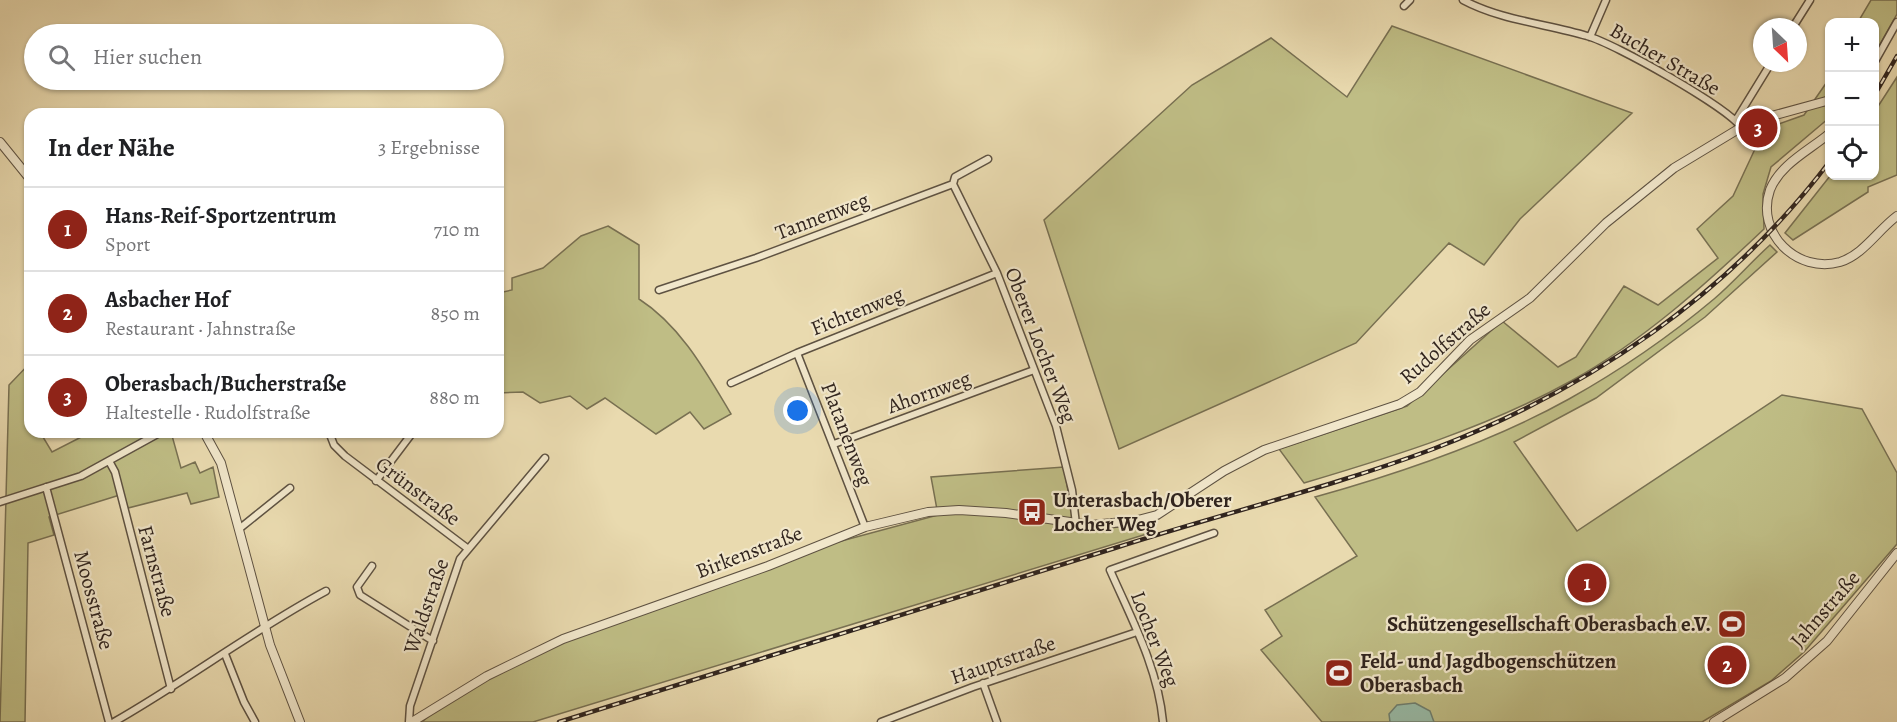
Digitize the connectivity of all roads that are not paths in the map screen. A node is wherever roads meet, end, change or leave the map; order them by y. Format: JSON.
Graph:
{"nodes":[{"id":1,"x":1410,"y":0,"type":"edge"},
{"id":2,"x":1463,"y":0,"type":"edge"},
{"id":3,"x":1606,"y":0,"type":"edge"},
{"id":4,"x":1810,"y":0,"type":"edge"},
{"id":5,"x":1404,"y":6,"type":"dead end"},
{"id":6,"x":1799,"y":18,"type":"edge"},
{"id":7,"x":1897,"y":22,"type":"edge"},
{"id":8,"x":1590,"y":37,"type":"junction"},
{"id":9,"x":1879,"y":56,"type":"edge"},
{"id":10,"x":1765,"y":72,"type":"edge"},
{"id":11,"x":1825,"y":102,"type":"edge"},
{"id":12,"x":1736,"y":120,"type":"junction"},
{"id":13,"x":1741,"y":127,"type":"junction"},
{"id":14,"x":1825,"y":137,"type":"edge"},
{"id":15,"x":0,"y":142,"type":"edge"},
{"id":16,"x":988,"y":159,"type":"dead end"},
{"id":17,"x":24,"y":172,"type":"edge"},
{"id":18,"x":953,"y":184,"type":"junction"},
{"id":19,"x":1897,"y":216,"type":"edge"},
{"id":20,"x":997,"y":273,"type":"junction"},
{"id":21,"x":659,"y":290,"type":"dead end"},
{"id":22,"x":797,"y":353,"type":"junction"},
{"id":23,"x":1034,"y":370,"type":"junction"},
{"id":24,"x":730,"y":383,"type":"dead end"},
{"id":25,"x":150,"y":438,"type":"edge"},
{"id":26,"x":207,"y":438,"type":"edge"},
{"id":27,"x":331,"y":438,"type":"edge"},
{"id":28,"x":408,"y":438,"type":"edge"},
{"id":29,"x":834,"y":444,"type":"junction"},
{"id":30,"x":545,"y":458,"type":"dead end"},
{"id":31,"x":109,"y":461,"type":"junction"},
{"id":32,"x":376,"y":481,"type":"junction"},
{"id":33,"x":46,"y":487,"type":"junction"},
{"id":34,"x":290,"y":488,"type":"dead end"},
{"id":35,"x":0,"y":502,"type":"edge"},
{"id":36,"x":1076,"y":524,"type":"junction"},
{"id":37,"x":865,"y":527,"type":"junction"},
{"id":38,"x":238,"y":529,"type":"junction"},
{"id":39,"x":1214,"y":533,"type":"dead end"},
{"id":40,"x":468,"y":548,"type":"junction"},
{"id":41,"x":1897,"y":553,"type":"edge"},
{"id":42,"x":372,"y":566,"type":"dead end"},
{"id":43,"x":326,"y":591,"type":"dead end"},
{"id":44,"x":264,"y":626,"type":"junction"},
{"id":45,"x":1137,"y":632,"type":"junction"},
{"id":46,"x":433,"y":641,"type":"junction"},
{"id":47,"x":225,"y":654,"type":"junction"},
{"id":48,"x":983,"y":683,"type":"junction"},
{"id":49,"x":171,"y":689,"type":"junction"},
{"id":50,"x":450,"y":696,"type":"joint"},
{"id":51,"x":109,"y":722,"type":"edge"},
{"id":52,"x":114,"y":722,"type":"edge"},
{"id":53,"x":255,"y":722,"type":"edge"},
{"id":54,"x":300,"y":722,"type":"edge"},
{"id":55,"x":410,"y":722,"type":"edge"},
{"id":56,"x":880,"y":722,"type":"edge"},
{"id":57,"x":997,"y":722,"type":"edge"},
{"id":58,"x":1163,"y":722,"type":"edge"},
{"id":59,"x":1714,"y":722,"type":"edge"}],
"edges":[{"from":1,"to":5,"type":"street"},
{"from":2,"to":8,"type":"street","name":"Bucher Straße"},
{"from":3,"to":8,"type":"street"},
{"from":4,"to":6,"type":"street"},
{"from":7,"to":9,"type":"street"},
{"from":8,"to":12,"type":"street","name":"Bucher Straße"},
{"from":10,"to":12,"type":"street"},
{"from":11,"to":13,"type":"street","name":"Rudolfstraße"},
{"from":12,"to":13,"type":"street","name":"Bucher Straße"},
{"from":13,"to":36,"type":"street","name":"Rudolfstraße"},
{"from":14,"to":19,"type":"street"},
{"from":15,"to":17,"type":"street"},
{"from":16,"to":18,"type":"street","name":"Tannenweg"},
{"from":18,"to":20,"type":"street","name":"Oberer Locher Weg"},
{"from":18,"to":21,"type":"street","name":"Tannenweg"},
{"from":20,"to":22,"type":"street","name":"Fichtenweg"},
{"from":20,"to":23,"type":"street","name":"Oberer Locher Weg"},
{"from":22,"to":24,"type":"street","name":"Fichtenweg"},
{"from":22,"to":29,"type":"street","name":"Platanenweg"},
{"from":23,"to":29,"type":"street","name":"Ahornweg"},
{"from":23,"to":36,"type":"street","name":"Oberer Locher Weg"},
{"from":25,"to":31,"type":"street"},
{"from":26,"to":38,"type":"street"},
{"from":27,"to":32,"type":"street","name":"Grünstraße"},
{"from":28,"to":32,"type":"street"},
{"from":29,"to":37,"type":"street","name":"Platanenweg"},
{"from":30,"to":40,"type":"street","name":"Waldstraße"},
{"from":31,"to":33,"type":"street"},
{"from":31,"to":49,"type":"street","name":"Farnstraße"},
{"from":32,"to":40,"type":"street","name":"Grünstraße"},
{"from":33,"to":35,"type":"street"},
{"from":33,"to":51,"type":"street","name":"Moosstraße"},
{"from":34,"to":38,"type":"street"},
{"from":36,"to":37,"type":"street","name":"Birkenstraße"},
{"from":37,"to":50,"type":"street","name":"Birkenstraße"},
{"from":38,"to":44,"type":"street"},
{"from":39,"to":45,"type":"street","name":"Locher Weg"},
{"from":40,"to":46,"type":"street","name":"Waldstraße"},
{"from":41,"to":59,"type":"street","name":"Jahnstraße"},
{"from":42,"to":46,"type":"street"},
{"from":43,"to":44,"type":"street"},
{"from":44,"to":47,"type":"street"},
{"from":44,"to":54,"type":"street"},
{"from":45,"to":48,"type":"street","name":"Hauptstraße"},
{"from":45,"to":58,"type":"street","name":"Locher Weg"},
{"from":46,"to":55,"type":"street","name":"Waldstraße"},
{"from":47,"to":49,"type":"street"},
{"from":47,"to":53,"type":"street"},
{"from":48,"to":56,"type":"street","name":"Hauptstraße"},
{"from":48,"to":57,"type":"street"},
{"from":49,"to":52,"type":"street"},
{"from":50,"to":55,"type":"street","name":"Waldstraße"}]}
